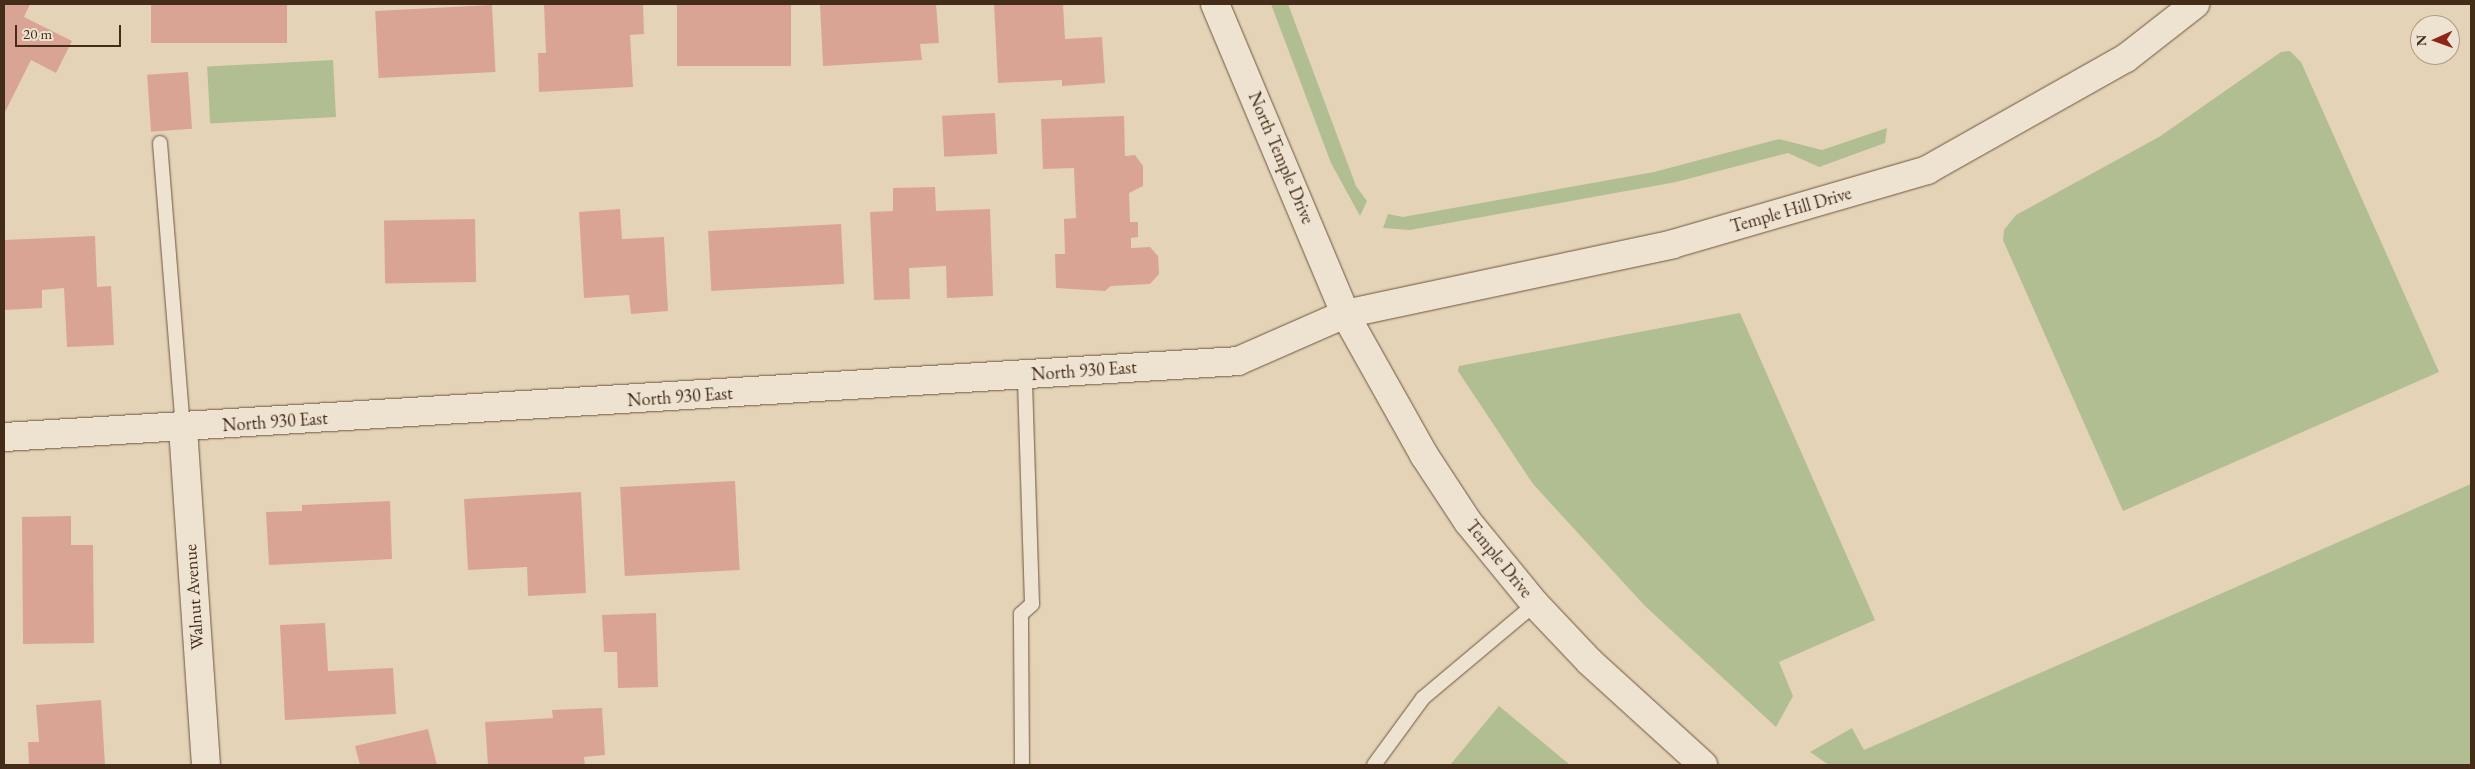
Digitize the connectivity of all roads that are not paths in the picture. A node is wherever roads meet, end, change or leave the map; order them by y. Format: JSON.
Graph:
{"nodes":[{"id":1,"x":1215,"y":4,"type":"edge"},
{"id":2,"x":2196,"y":4,"type":"edge"},
{"id":3,"x":160,"y":143,"type":"dead end"},
{"id":4,"x":1345,"y":314,"type":"junction"},
{"id":5,"x":1025,"y":375,"type":"junction"},
{"id":6,"x":183,"y":428,"type":"junction"},
{"id":7,"x":4,"y":437,"type":"edge"},
{"id":8,"x":1535,"y":604,"type":"junction"},
{"id":9,"x":206,"y":765,"type":"edge"},
{"id":10,"x":1022,"y":765,"type":"edge"},
{"id":11,"x":1374,"y":765,"type":"edge"},
{"id":12,"x":1703,"y":765,"type":"edge"}],
"edges":[{"from":1,"to":4,"type":"street","name":"North Temple Drive"},
{"from":2,"to":4,"type":"street","name":"Temple Hill Drive"},
{"from":3,"to":6,"type":"lane"},
{"from":4,"to":5,"type":"street","name":"North 930 East"},
{"from":4,"to":8,"type":"street","name":"Temple Drive"},
{"from":5,"to":6,"type":"street","name":"North 930 East"},
{"from":5,"to":10,"type":"lane"},
{"from":6,"to":7,"type":"street","name":"North 930 East"},
{"from":6,"to":9,"type":"street","name":"Walnut Avenue"},
{"from":8,"to":11,"type":"lane"},
{"from":8,"to":12,"type":"street","name":"Temple Drive"}]}
